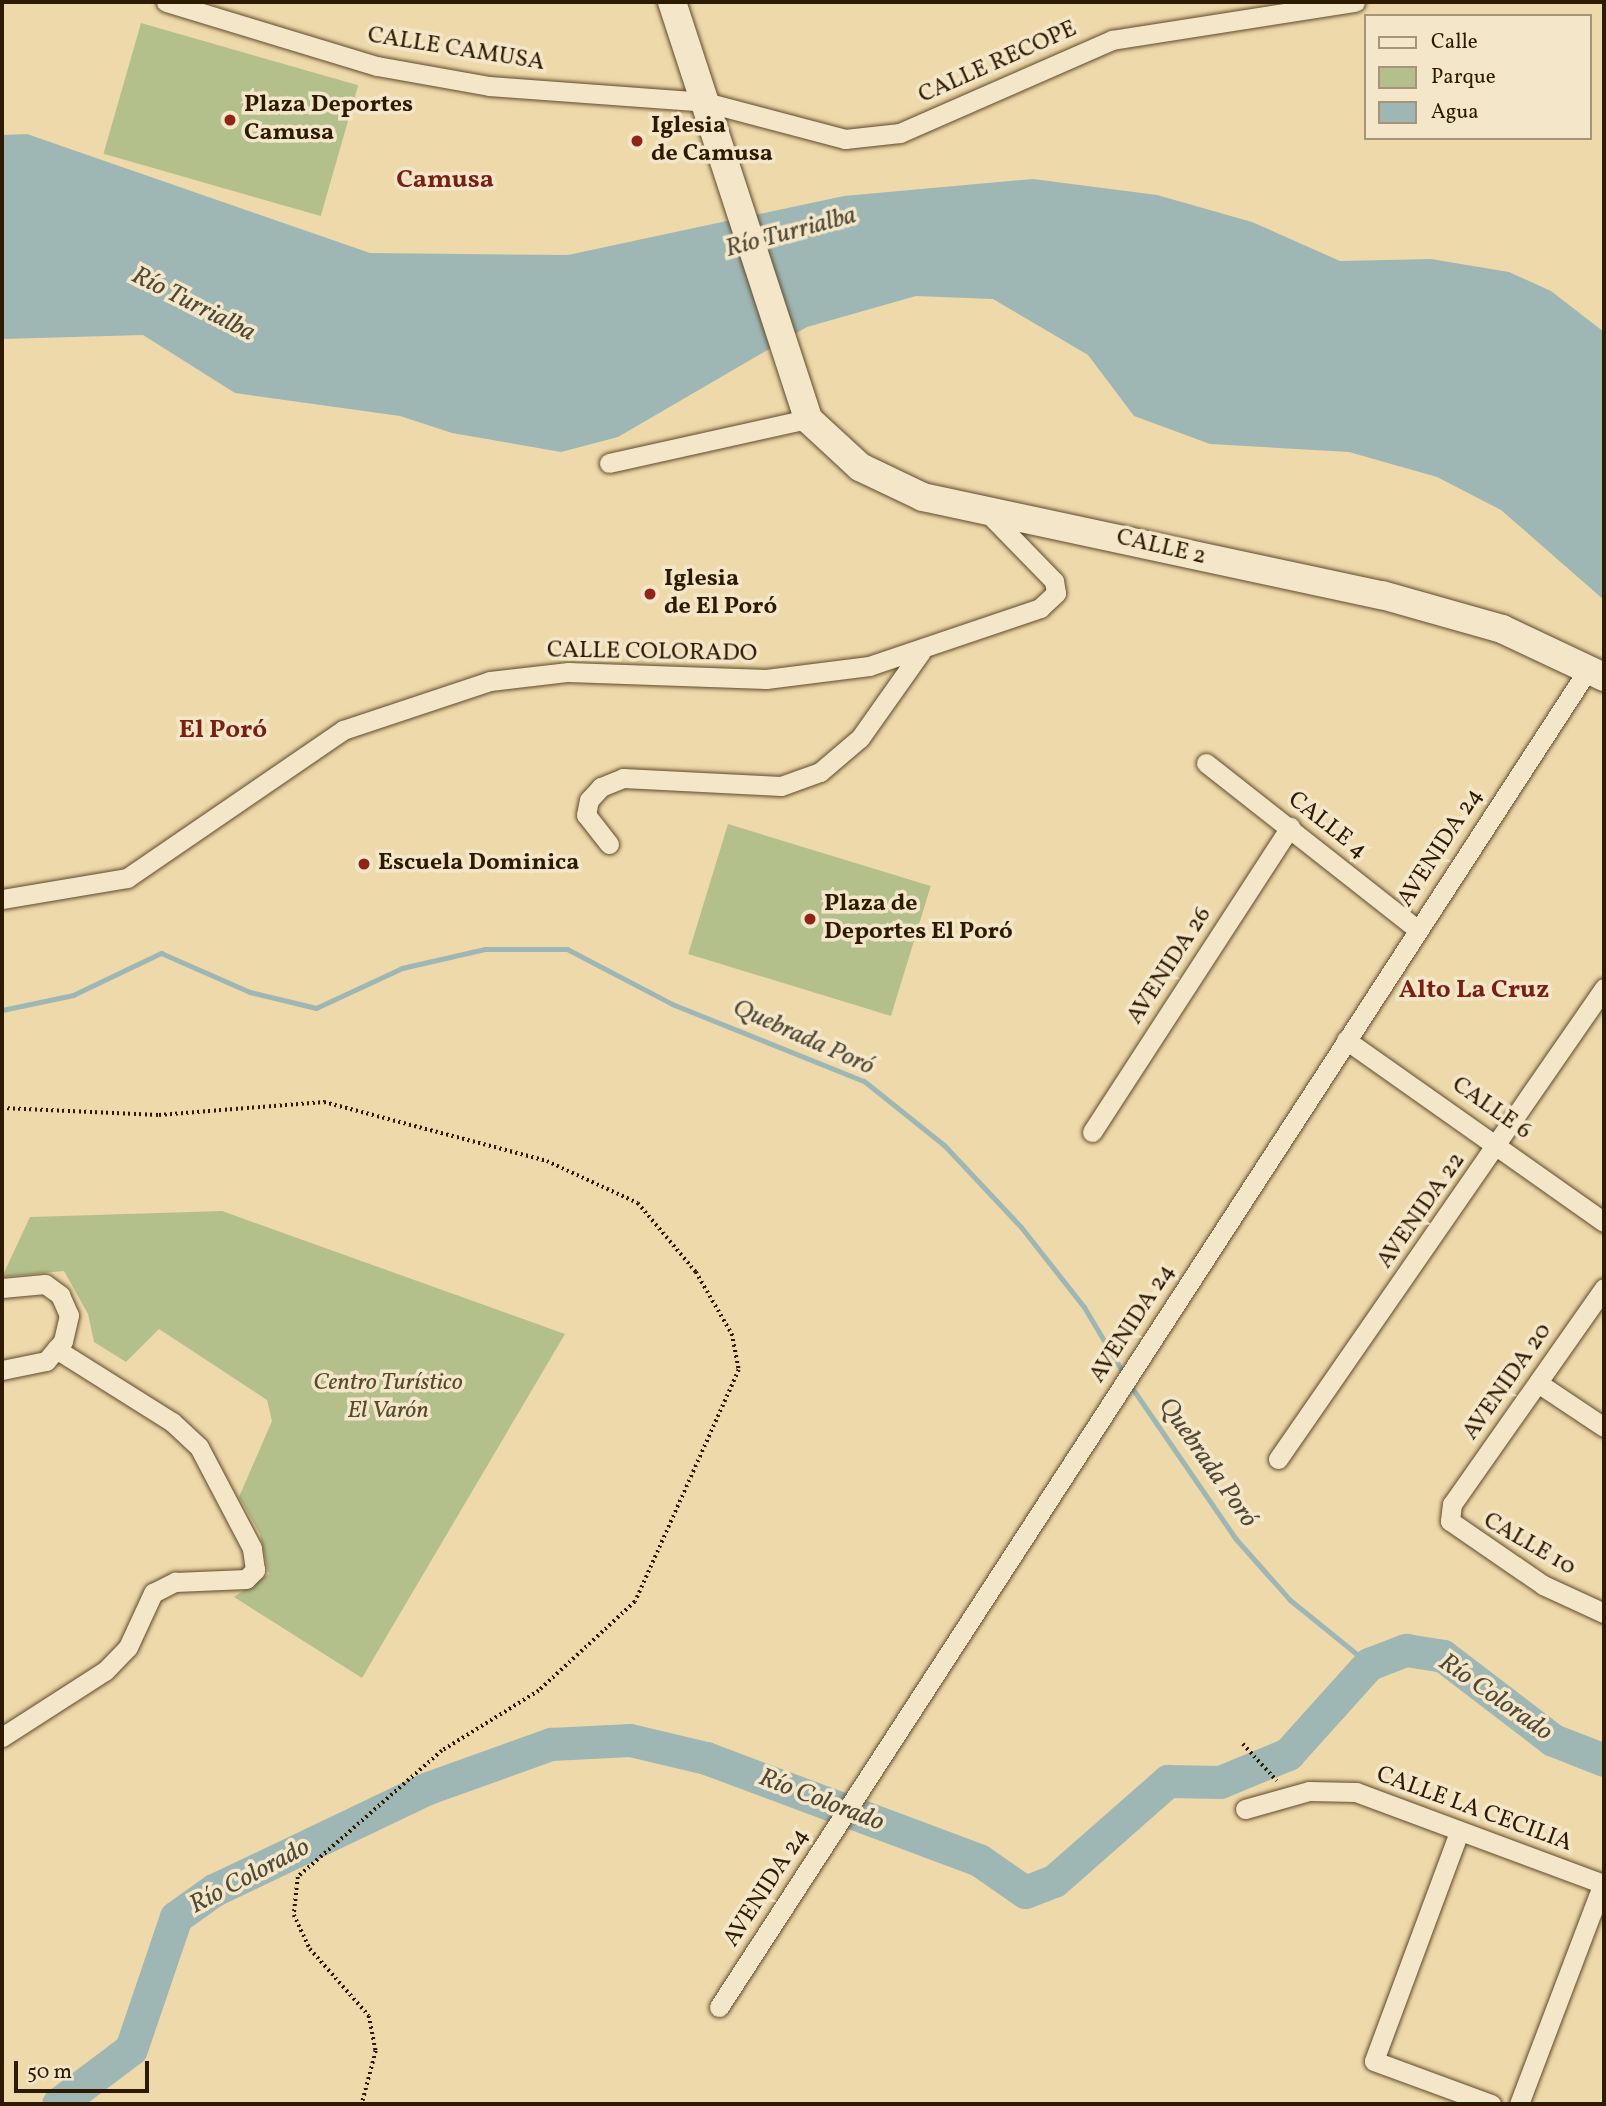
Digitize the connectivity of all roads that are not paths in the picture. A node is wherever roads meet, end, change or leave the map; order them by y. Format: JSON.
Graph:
{"nodes":[{"id":1,"x":166,"y":2,"type":"edge"},
{"id":2,"x":672,"y":2,"type":"edge"},
{"id":3,"x":1355,"y":2,"type":"edge"},
{"id":4,"x":705,"y":102,"type":"junction"},
{"id":5,"x":808,"y":419,"type":"junction"},
{"id":6,"x":609,"y":463,"type":"dead end"},
{"id":7,"x":981,"y":506,"type":"junction"},
{"id":8,"x":921,"y":652,"type":"junction"},
{"id":9,"x":1597,"y":673,"type":"edge"},
{"id":10,"x":1206,"y":763,"type":"dead end"},
{"id":11,"x":1290,"y":827,"type":"junction"},
{"id":12,"x":609,"y":844,"type":"dead end"},
{"id":13,"x":2,"y":899,"type":"edge"},
{"id":14,"x":1417,"y":929,"type":"junction"},
{"id":15,"x":1604,"y":988,"type":"edge"},
{"id":16,"x":1346,"y":1040,"type":"junction"},
{"id":17,"x":1092,"y":1132,"type":"dead end"},
{"id":18,"x":1499,"y":1144,"type":"junction"},
{"id":19,"x":1604,"y":1222,"type":"edge"},
{"id":20,"x":1604,"y":1288,"type":"edge"},
{"id":21,"x":2,"y":1289,"type":"edge"},
{"id":22,"x":56,"y":1349,"type":"junction"},
{"id":23,"x":2,"y":1370,"type":"edge"},
{"id":24,"x":1538,"y":1383,"type":"junction"},
{"id":25,"x":1604,"y":1427,"type":"edge"},
{"id":26,"x":1278,"y":1459,"type":"dead end"},
{"id":27,"x":1452,"y":1504,"type":"joint"},
{"id":28,"x":1604,"y":1613,"type":"edge"},
{"id":29,"x":2,"y":1737,"type":"edge"},
{"id":30,"x":1245,"y":1809,"type":"dead end"},
{"id":31,"x":1459,"y":1832,"type":"junction"},
{"id":32,"x":1604,"y":1883,"type":"edge"},
{"id":33,"x":719,"y":2007,"type":"dead end"},
{"id":34,"x":1491,"y":2104,"type":"edge"},
{"id":35,"x":1519,"y":2104,"type":"edge"}],
"edges":[{"from":1,"to":4,"type":"street","name":"CALLE CAMUSA"},
{"from":2,"to":4,"type":"main road","name":"CALLE 2"},
{"from":3,"to":4,"type":"street","name":"CALLE RECOPE"},
{"from":4,"to":5,"type":"main road","name":"CALLE 2"},
{"from":5,"to":6,"type":"street"},
{"from":5,"to":7,"type":"main road","name":"CALLE 2"},
{"from":7,"to":8,"type":"street","name":"CALLE COLORADO"},
{"from":7,"to":9,"type":"main road","name":"CALLE 2"},
{"from":8,"to":12,"type":"street"},
{"from":8,"to":13,"type":"street","name":"CALLE COLORADO"},
{"from":9,"to":14,"type":"street","name":"AVENIDA 24"},
{"from":10,"to":11,"type":"street","name":"CALLE 4"},
{"from":11,"to":14,"type":"street","name":"CALLE 4"},
{"from":11,"to":17,"type":"street","name":"AVENIDA 26"},
{"from":14,"to":16,"type":"street","name":"AVENIDA 24"},
{"from":15,"to":18,"type":"street","name":"AVENIDA 22"},
{"from":16,"to":18,"type":"street","name":"CALLE 6"},
{"from":16,"to":33,"type":"street","name":"AVENIDA 24"},
{"from":18,"to":19,"type":"street","name":"CALLE 6"},
{"from":18,"to":26,"type":"street","name":"AVENIDA 22"},
{"from":20,"to":24,"type":"street","name":"AVENIDA 20"},
{"from":21,"to":22,"type":"street"},
{"from":22,"to":23,"type":"street"},
{"from":22,"to":29,"type":"street"},
{"from":24,"to":25,"type":"street"},
{"from":24,"to":27,"type":"street","name":"AVENIDA 20"},
{"from":27,"to":28,"type":"street","name":"CALLE 10"},
{"from":30,"to":31,"type":"street","name":"CALLE LA CECILIA"},
{"from":31,"to":32,"type":"street","name":"CALLE LA CECILIA"},
{"from":31,"to":34,"type":"street"},
{"from":32,"to":35,"type":"street"}]}
